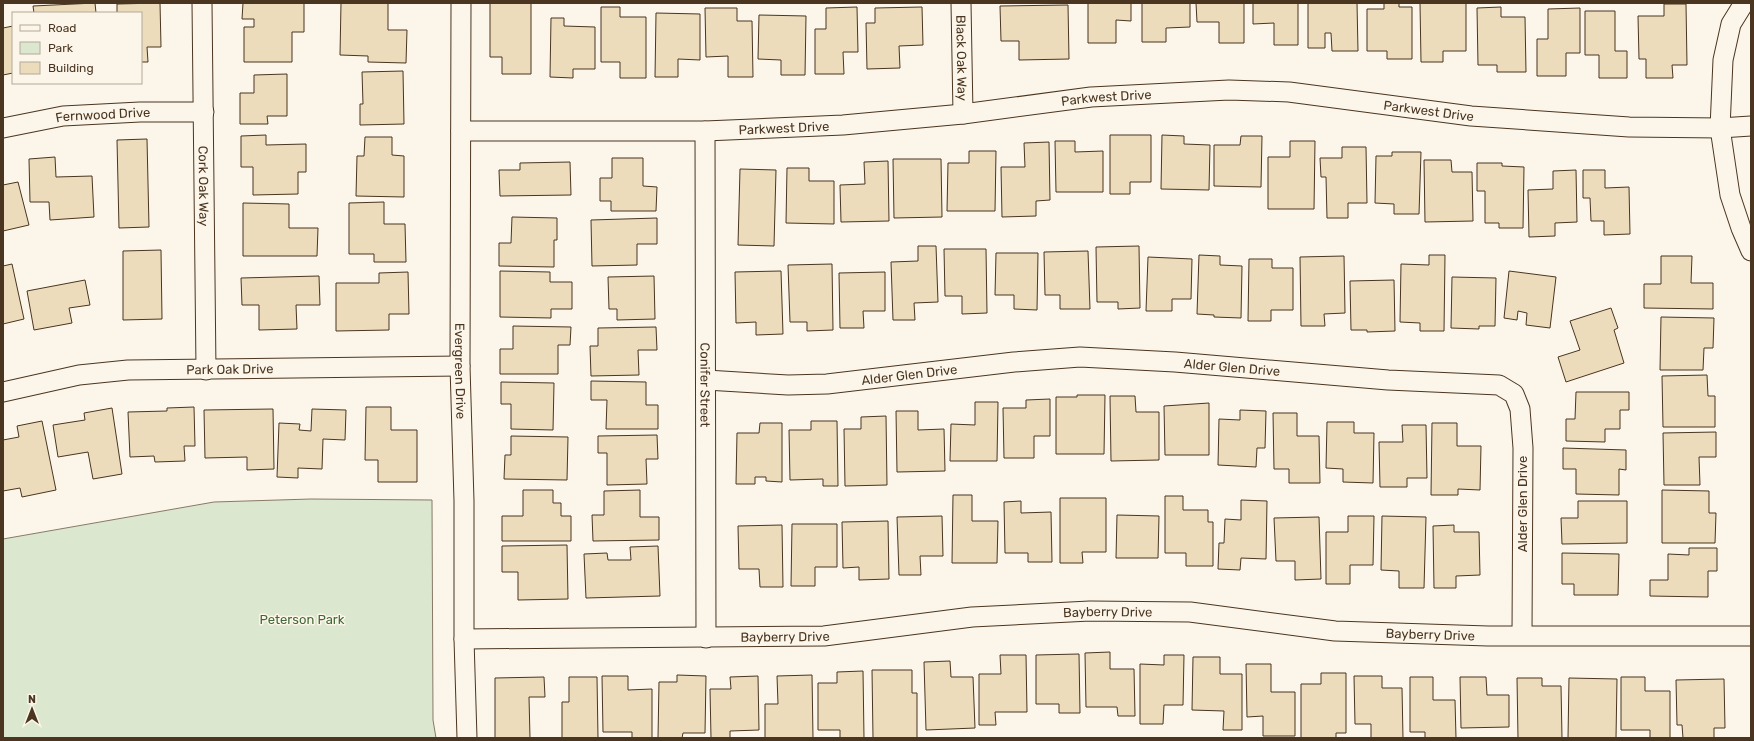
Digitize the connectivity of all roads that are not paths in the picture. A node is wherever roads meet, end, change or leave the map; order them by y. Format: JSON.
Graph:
{"nodes":[{"id":1,"x":202,"y":3,"type":"edge"},
{"id":2,"x":461,"y":3,"type":"edge"},
{"id":3,"x":962,"y":3,"type":"edge"},
{"id":4,"x":1744,"y":3,"type":"edge"},
{"id":5,"x":204,"y":112,"type":"junction"},
{"id":6,"x":963,"y":114,"type":"junction"},
{"id":7,"x":1751,"y":126,"type":"edge"},
{"id":8,"x":3,"y":128,"type":"edge"},
{"id":9,"x":1720,"y":128,"type":"junction"},
{"id":10,"x":460,"y":131,"type":"junction"},
{"id":11,"x":705,"y":131,"type":"junction"},
{"id":12,"x":1751,"y":251,"type":"edge"},
{"id":13,"x":460,"y":366,"type":"junction"},
{"id":14,"x":206,"y":370,"type":"junction"},
{"id":15,"x":706,"y":380,"type":"junction"},
{"id":16,"x":3,"y":392,"type":"edge"},
{"id":17,"x":1522,"y":636,"type":"junction"},
{"id":18,"x":1751,"y":636,"type":"edge"},
{"id":19,"x":706,"y":638,"type":"junction"},
{"id":20,"x":464,"y":639,"type":"junction"},
{"id":21,"x":467,"y":738,"type":"edge"}],
"edges":[{"from":1,"to":5,"type":"street","name":"Cork Oak Way"},
{"from":2,"to":10,"type":"street","name":"Evergreen Drive"},
{"from":3,"to":6,"type":"street","name":"Black Oak Way"},
{"from":4,"to":9,"type":"street"},
{"from":5,"to":8,"type":"street","name":"Fernwood Drive"},
{"from":5,"to":14,"type":"street","name":"Cork Oak Way"},
{"from":6,"to":9,"type":"street","name":"Parkwest Drive"},
{"from":6,"to":11,"type":"street","name":"Parkwest Drive"},
{"from":7,"to":9,"type":"street","name":"Parkwest Drive"},
{"from":9,"to":12,"type":"street"},
{"from":10,"to":11,"type":"street","name":"Parkwest Drive"},
{"from":10,"to":13,"type":"street","name":"Evergreen Drive"},
{"from":11,"to":15,"type":"street","name":"Conifer Street"},
{"from":13,"to":14,"type":"street","name":"Park Oak Drive"},
{"from":13,"to":20,"type":"street","name":"Evergreen Drive"},
{"from":14,"to":16,"type":"street","name":"Park Oak Drive"},
{"from":15,"to":17,"type":"street","name":"Alder Glen Drive"},
{"from":15,"to":19,"type":"street","name":"Conifer Street"},
{"from":17,"to":18,"type":"street","name":"Bayberry Drive"},
{"from":17,"to":19,"type":"street","name":"Bayberry Drive"},
{"from":19,"to":20,"type":"street","name":"Bayberry Drive"},
{"from":20,"to":21,"type":"street","name":"Evergreen Drive"}]}
